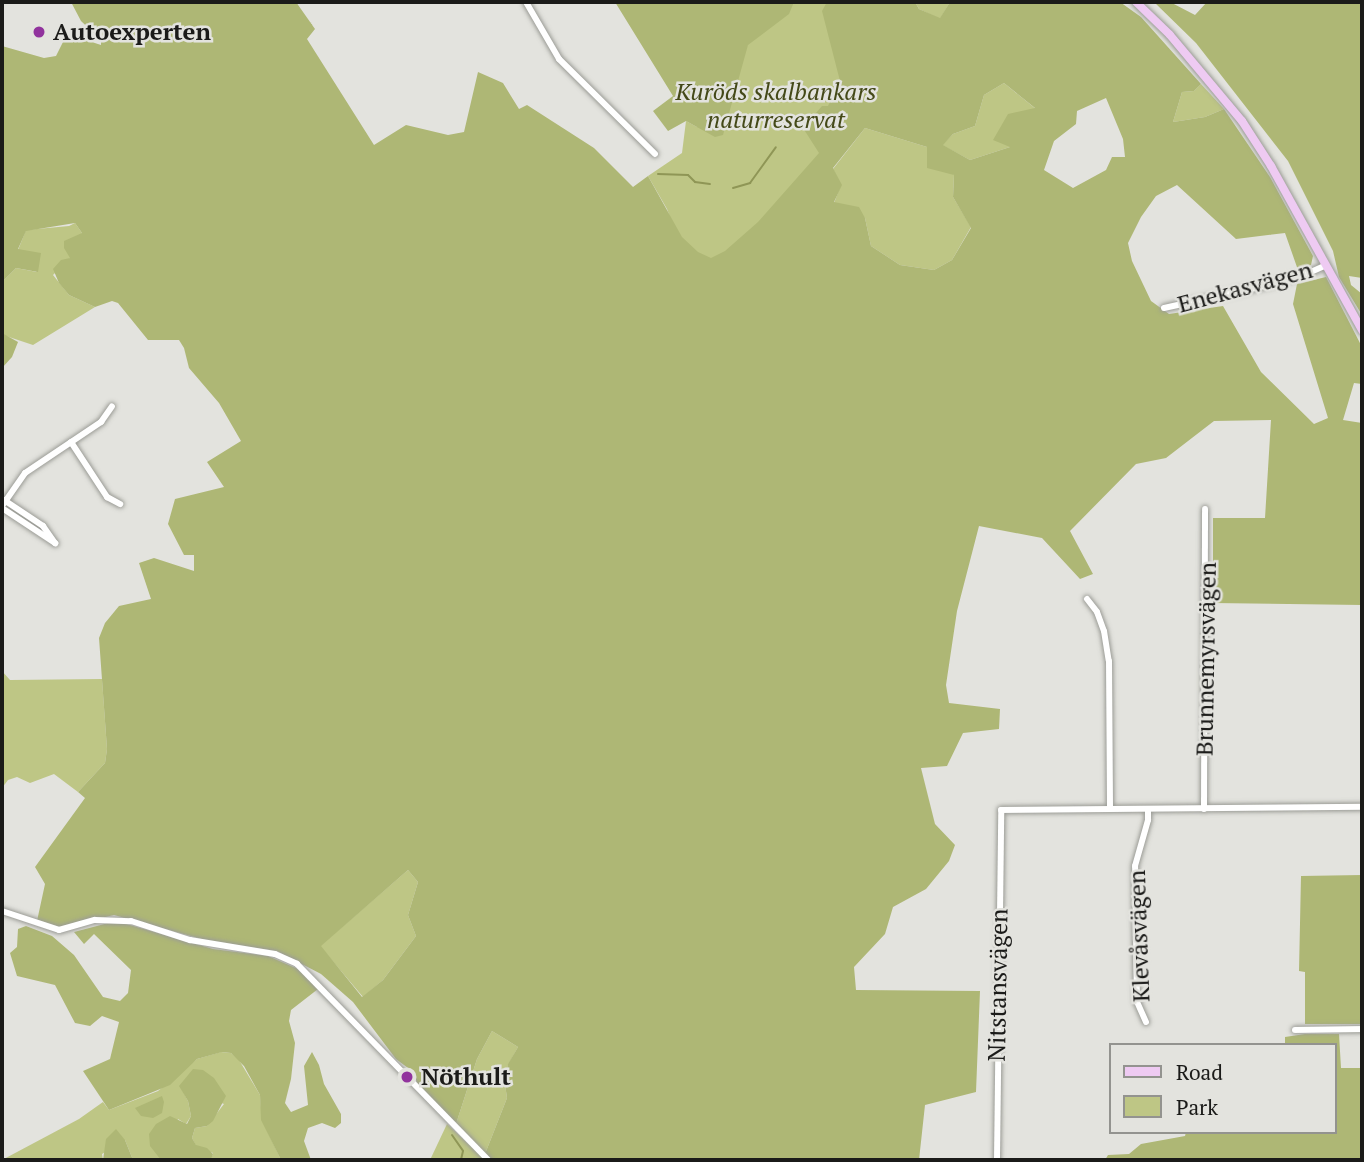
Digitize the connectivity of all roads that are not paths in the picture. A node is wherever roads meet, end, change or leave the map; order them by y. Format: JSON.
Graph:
{"nodes":[{"id":1,"x":526,"y":2,"type":"edge"},
{"id":2,"x":1136,"y":2,"type":"edge"},
{"id":3,"x":655,"y":154,"type":"dead end"},
{"id":4,"x":1326,"y":265,"type":"junction"},
{"id":5,"x":1164,"y":308,"type":"dead end"},
{"id":6,"x":1362,"y":330,"type":"edge"},
{"id":7,"x":112,"y":407,"type":"dead end"},
{"id":8,"x":71,"y":442,"type":"junction"},
{"id":9,"x":3,"y":503,"type":"edge"},
{"id":10,"x":120,"y":504,"type":"dead end"},
{"id":11,"x":1205,"y":509,"type":"dead end"},
{"id":12,"x":1087,"y":600,"type":"dead end"},
{"id":13,"x":1362,"y":807,"type":"edge"},
{"id":14,"x":1110,"y":808,"type":"junction"},
{"id":15,"x":1148,"y":809,"type":"junction"},
{"id":16,"x":1204,"y":809,"type":"junction"},
{"id":17,"x":2,"y":911,"type":"edge"},
{"id":18,"x":1146,"y":1022,"type":"dead end"},
{"id":19,"x":1362,"y":1029,"type":"edge"},
{"id":20,"x":1294,"y":1030,"type":"dead end"},
{"id":21,"x":488,"y":1160,"type":"edge"},
{"id":22,"x":997,"y":1160,"type":"edge"}],
"edges":[{"from":1,"to":3,"type":"street"},
{"from":2,"to":4,"type":"main road"},
{"from":4,"to":5,"type":"street","name":"Enekasvägen"},
{"from":4,"to":6,"type":"main road"},
{"from":7,"to":8,"type":"street"},
{"from":8,"to":9,"type":"street"},
{"from":8,"to":10,"type":"street"},
{"from":9,"to":9,"type":"street"},
{"from":11,"to":16,"type":"street","name":"Brunnemyrsvägen"},
{"from":12,"to":14,"type":"street"},
{"from":13,"to":16,"type":"street"},
{"from":14,"to":15,"type":"street"},
{"from":14,"to":22,"type":"street","name":"Nitstansvägen"},
{"from":15,"to":16,"type":"street"},
{"from":15,"to":18,"type":"street","name":"Klevåsvägen"},
{"from":17,"to":21,"type":"street"},
{"from":19,"to":20,"type":"street"}]}
